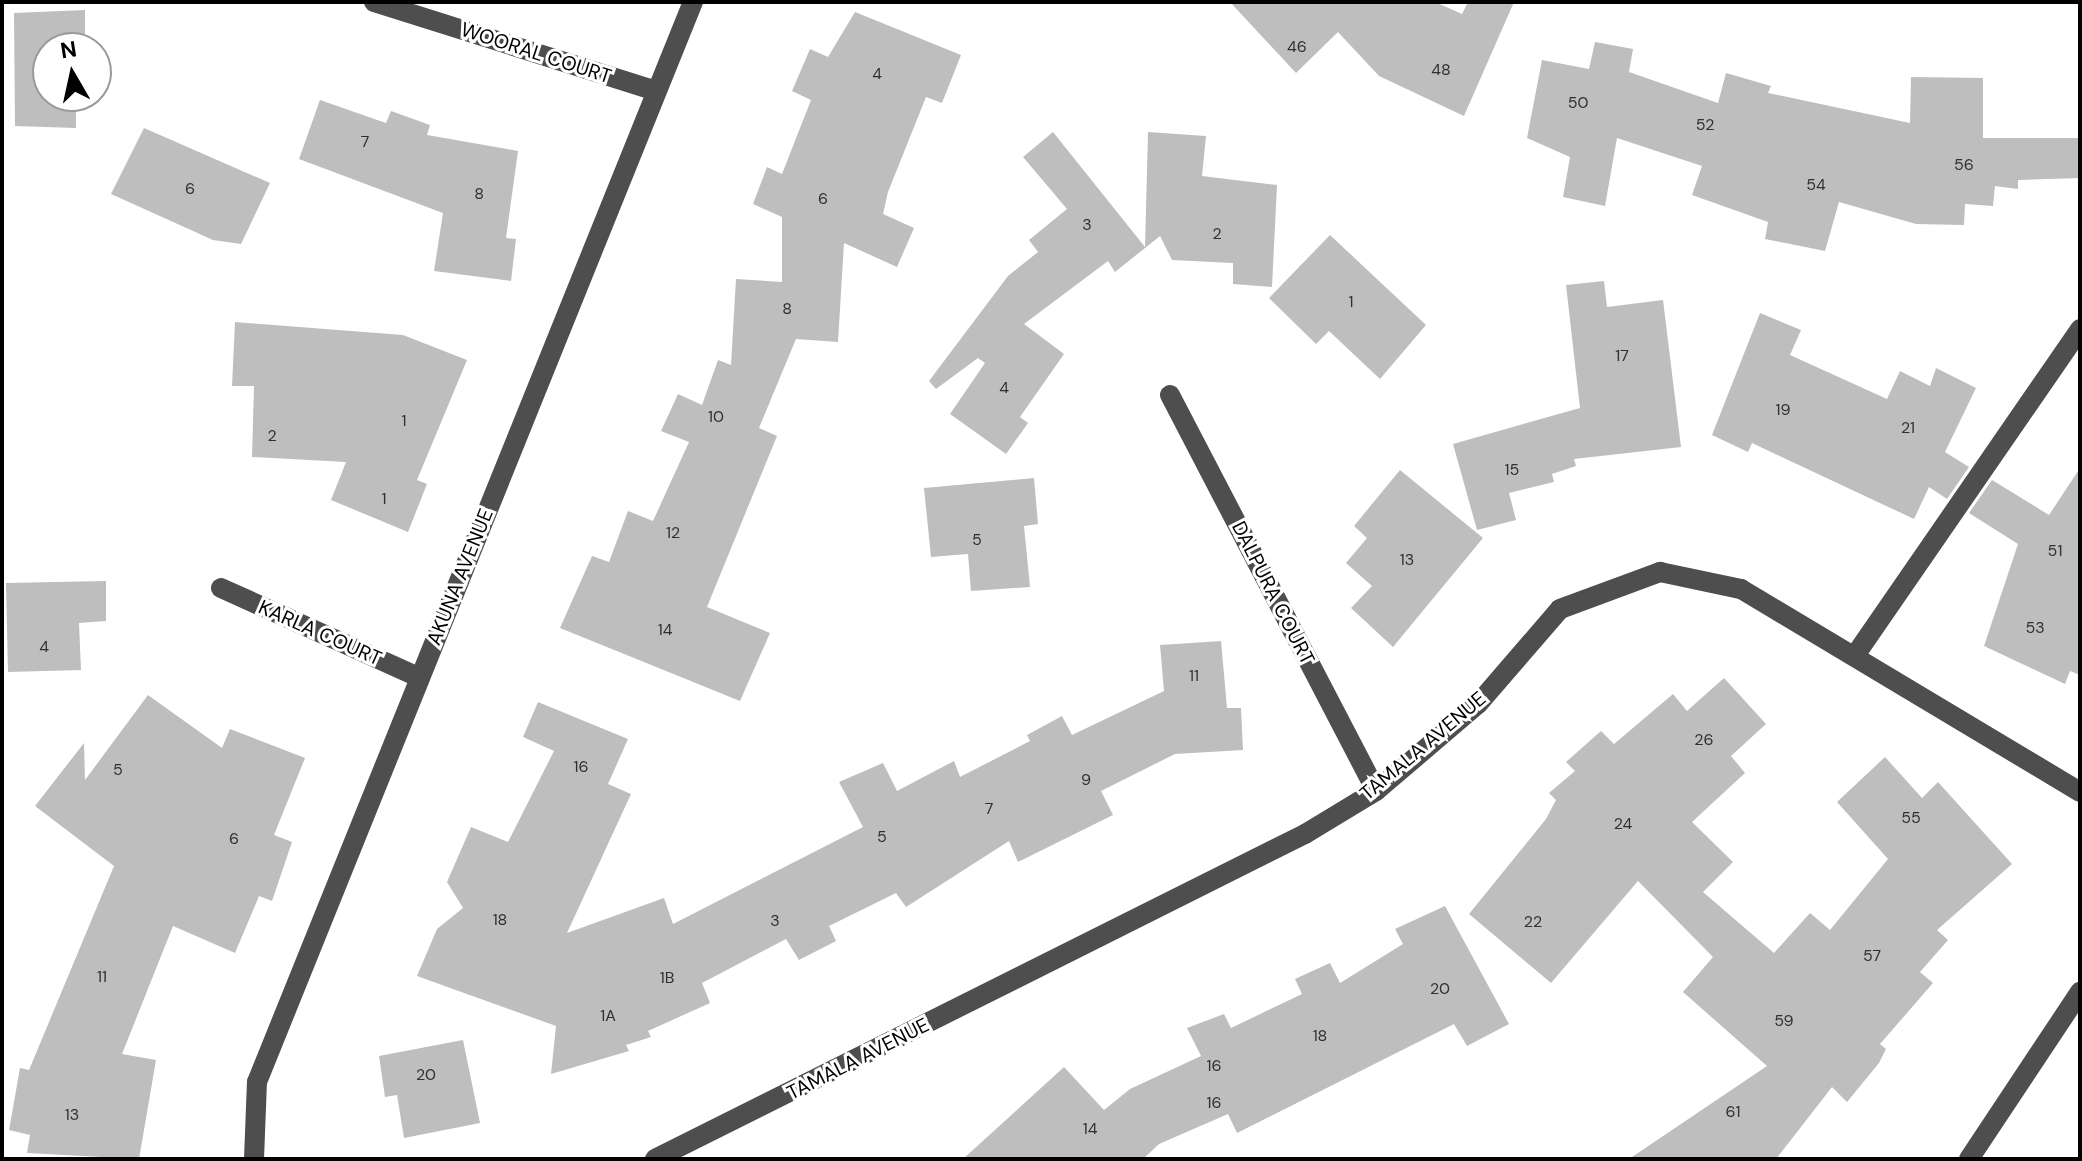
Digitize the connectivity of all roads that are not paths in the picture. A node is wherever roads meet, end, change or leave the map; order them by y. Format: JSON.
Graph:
{"nodes":[{"id":1,"x":374,"y":2,"type":"edge"},
{"id":2,"x":693,"y":2,"type":"edge"},
{"id":3,"x":653,"y":90,"type":"junction"},
{"id":4,"x":2080,"y":329,"type":"edge"},
{"id":5,"x":1170,"y":395,"type":"dead end"},
{"id":6,"x":221,"y":588,"type":"dead end"},
{"id":7,"x":1856,"y":654,"type":"junction"},
{"id":8,"x":420,"y":678,"type":"junction"},
{"id":9,"x":1376,"y":791,"type":"junction"},
{"id":10,"x":2080,"y":792,"type":"edge"},
{"id":11,"x":2080,"y":992,"type":"edge"},
{"id":12,"x":254,"y":1159,"type":"edge"},
{"id":13,"x":655,"y":1159,"type":"edge"},
{"id":14,"x":1969,"y":1159,"type":"edge"}],
"edges":[{"from":1,"to":3,"type":"street","name":"WOORAL COURT"},
{"from":2,"to":3,"type":"street","name":"AKUNA AVENUE"},
{"from":3,"to":8,"type":"street","name":"AKUNA AVENUE"},
{"from":4,"to":7,"type":"street"},
{"from":5,"to":9,"type":"street","name":"DALPURA COURT"},
{"from":6,"to":8,"type":"street","name":"KARLA COURT"},
{"from":7,"to":9,"type":"street","name":"TAMALA AVENUE"},
{"from":7,"to":10,"type":"street","name":"TAMALA AVENUE"},
{"from":8,"to":12,"type":"street","name":"AKUNA AVENUE"},
{"from":9,"to":13,"type":"street","name":"TAMALA AVENUE"},
{"from":11,"to":14,"type":"street"}]}
